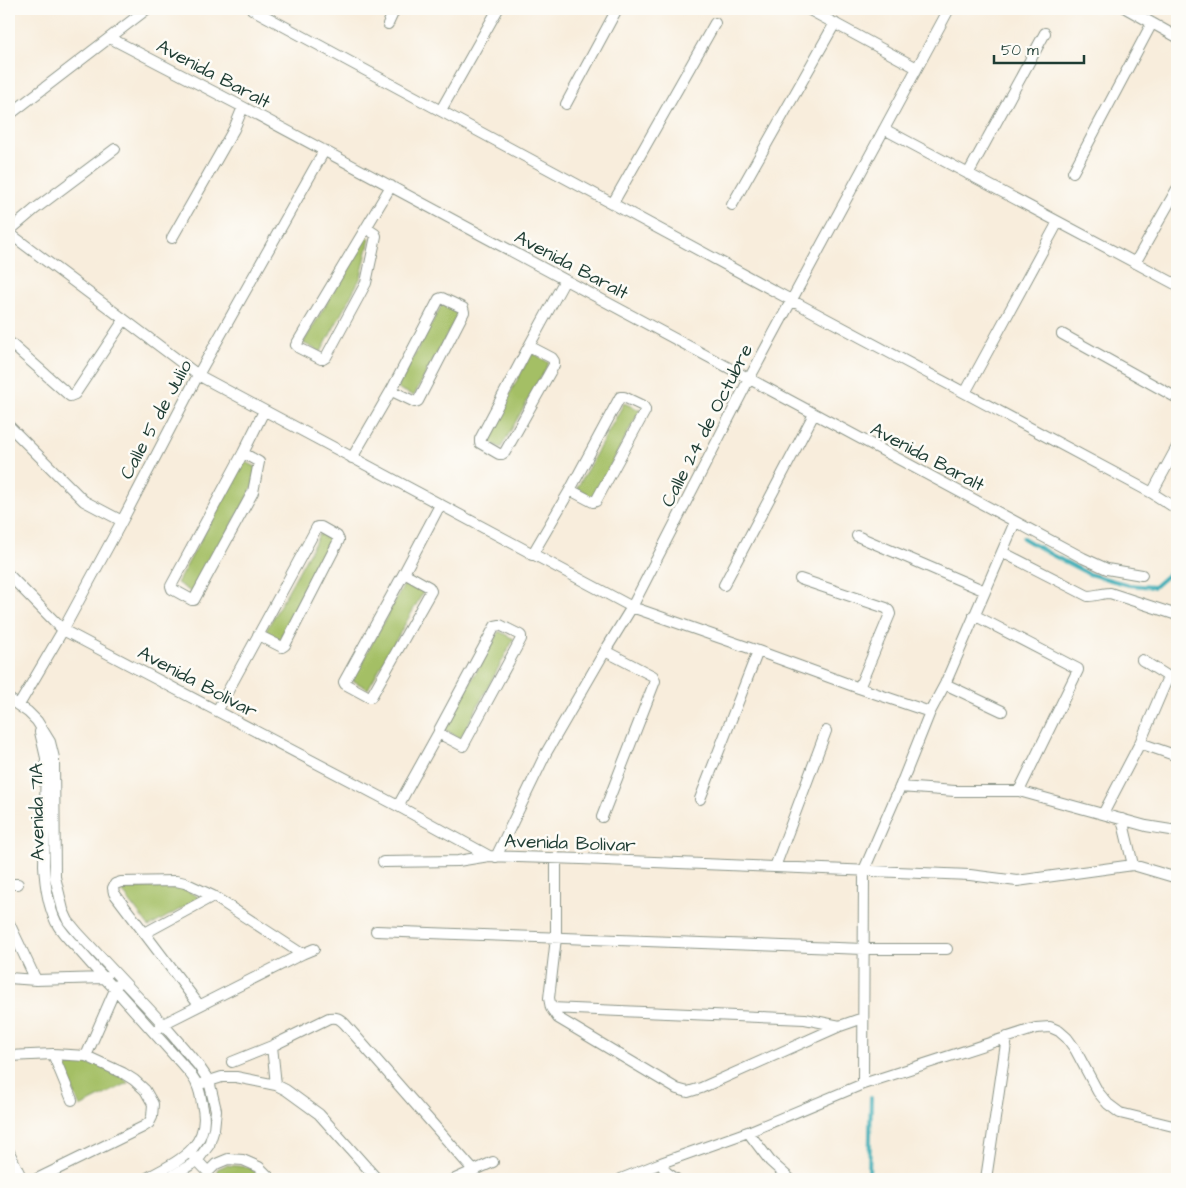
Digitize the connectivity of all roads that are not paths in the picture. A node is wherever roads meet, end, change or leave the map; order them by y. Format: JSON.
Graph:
{"nodes":[{"id":1,"x":147,"y":9,"type":"edge"},
{"id":2,"x":252,"y":9,"type":"edge"},
{"id":3,"x":395,"y":9,"type":"edge"},
{"id":4,"x":498,"y":9,"type":"edge"},
{"id":5,"x":617,"y":9,"type":"edge"},
{"id":6,"x":808,"y":9,"type":"edge"},
{"id":7,"x":949,"y":9,"type":"edge"},
{"id":8,"x":1126,"y":9,"type":"edge"},
{"id":9,"x":715,"y":23,"type":"dead end"},
{"id":10,"x":835,"y":23,"type":"junction"},
{"id":11,"x":1152,"y":23,"type":"junction"},
{"id":12,"x":388,"y":24,"type":"dead end"},
{"id":13,"x":1045,"y":34,"type":"dead end"},
{"id":14,"x":1177,"y":37,"type":"edge"},
{"id":15,"x":110,"y":38,"type":"junction"},
{"id":16,"x":917,"y":68,"type":"junction"},
{"id":17,"x":566,"y":104,"type":"dead end"},
{"id":18,"x":243,"y":107,"type":"junction"},
{"id":19,"x":441,"y":110,"type":"junction"},
{"id":20,"x":9,"y":115,"type":"edge"},
{"id":21,"x":884,"y":128,"type":"junction"},
{"id":22,"x":115,"y":150,"type":"dead end"},
{"id":23,"x":324,"y":151,"type":"junction"},
{"id":24,"x":1073,"y":172,"type":"dead end"},
{"id":25,"x":968,"y":174,"type":"junction"},
{"id":26,"x":391,"y":186,"type":"junction"},
{"id":27,"x":1177,"y":189,"type":"edge"},
{"id":28,"x":613,"y":203,"type":"junction"},
{"id":29,"x":732,"y":205,"type":"dead end"},
{"id":30,"x":1058,"y":222,"type":"junction"},
{"id":31,"x":366,"y":228,"type":"junction"},
{"id":32,"x":9,"y":232,"type":"edge"},
{"id":33,"x":172,"y":238,"type":"dead end"},
{"id":34,"x":1135,"y":263,"type":"junction"},
{"id":35,"x":565,"y":280,"type":"junction"},
{"id":36,"x":1177,"y":285,"type":"edge"},
{"id":37,"x":791,"y":300,"type":"junction"},
{"id":38,"x":124,"y":320,"type":"junction"},
{"id":39,"x":1062,"y":334,"type":"dead end"},
{"id":40,"x":9,"y":342,"type":"edge"},
{"id":41,"x":529,"y":346,"type":"junction"},
{"id":42,"x":198,"y":375,"type":"junction"},
{"id":43,"x":749,"y":379,"type":"junction"},
{"id":44,"x":392,"y":389,"type":"junction"},
{"id":45,"x":965,"y":393,"type":"junction"},
{"id":46,"x":1177,"y":398,"type":"edge"},
{"id":47,"x":264,"y":411,"type":"junction"},
{"id":48,"x":814,"y":414,"type":"junction"},
{"id":49,"x":9,"y":426,"type":"edge"},
{"id":50,"x":1177,"y":447,"type":"edge"},
{"id":51,"x":243,"y":453,"type":"junction"},
{"id":52,"x":352,"y":458,"type":"junction"},
{"id":53,"x":570,"y":490,"type":"junction"},
{"id":54,"x":1152,"y":493,"type":"junction"},
{"id":55,"x":440,"y":505,"type":"junction"},
{"id":56,"x":1177,"y":509,"type":"edge"},
{"id":57,"x":122,"y":521,"type":"junction"},
{"id":58,"x":1015,"y":522,"type":"junction"},
{"id":59,"x":857,"y":536,"type":"dead end"},
{"id":60,"x":1002,"y":552,"type":"junction"},
{"id":61,"x":532,"y":555,"type":"junction"},
{"id":62,"x":404,"y":573,"type":"junction"},
{"id":63,"x":9,"y":575,"type":"edge"},
{"id":64,"x":1142,"y":575,"type":"dead end"},
{"id":65,"x":800,"y":579,"type":"dead end"},
{"id":66,"x":724,"y":585,"type":"dead end"},
{"id":67,"x":985,"y":591,"type":"junction"},
{"id":68,"x":632,"y":607,"type":"junction"},
{"id":69,"x":1177,"y":615,"type":"edge"},
{"id":70,"x":974,"y":616,"type":"junction"},
{"id":71,"x":63,"y":630,"type":"junction"},
{"id":72,"x":258,"y":635,"type":"junction"},
{"id":73,"x":605,"y":651,"type":"junction"},
{"id":74,"x":758,"y":651,"type":"junction"},
{"id":75,"x":1142,"y":660,"type":"dead end"},
{"id":76,"x":1168,"y":677,"type":"junction"},
{"id":77,"x":1177,"y":682,"type":"edge"},
{"id":78,"x":945,"y":684,"type":"junction"},
{"id":79,"x":859,"y":688,"type":"junction"},
{"id":80,"x":9,"y":699,"type":"edge"},
{"id":81,"x":19,"y":705,"type":"junction"},
{"id":82,"x":217,"y":711,"type":"junction"},
{"id":83,"x":1002,"y":711,"type":"dead end"},
{"id":84,"x":930,"y":712,"type":"junction"},
{"id":85,"x":37,"y":721,"type":"junction"},
{"id":86,"x":826,"y":731,"type":"dead end"},
{"id":87,"x":439,"y":732,"type":"junction"},
{"id":88,"x":1140,"y":743,"type":"junction"},
{"id":89,"x":1177,"y":756,"type":"edge"},
{"id":90,"x":900,"y":787,"type":"junction"},
{"id":91,"x":1019,"y":790,"type":"junction"},
{"id":92,"x":700,"y":799,"type":"dead end"},
{"id":93,"x":398,"y":806,"type":"junction"},
{"id":94,"x":1103,"y":814,"type":"junction"},
{"id":95,"x":602,"y":817,"type":"dead end"},
{"id":96,"x":1122,"y":819,"type":"junction"},
{"id":97,"x":1177,"y":831,"type":"edge"},
{"id":98,"x":493,"y":857,"type":"junction"},
{"id":99,"x":556,"y":858,"type":"junction"},
{"id":100,"x":383,"y":862,"type":"dead end"},
{"id":101,"x":1133,"y":865,"type":"junction"},
{"id":102,"x":775,"y":867,"type":"junction"},
{"id":103,"x":864,"y":870,"type":"junction"},
{"id":104,"x":1177,"y":878,"type":"edge"},
{"id":105,"x":213,"y":896,"type":"junction"},
{"id":106,"x":9,"y":923,"type":"edge"},
{"id":107,"x":376,"y":931,"type":"dead end"},
{"id":108,"x":144,"y":933,"type":"junction"},
{"id":109,"x":556,"y":938,"type":"junction"},
{"id":110,"x":314,"y":949,"type":"dead end"},
{"id":111,"x":864,"y":949,"type":"junction"},
{"id":112,"x":947,"y":949,"type":"dead end"},
{"id":113,"x":302,"y":954,"type":"junction"},
{"id":114,"x":9,"y":978,"type":"edge"},
{"id":115,"x":104,"y":978,"type":"junction"},
{"id":116,"x":36,"y":980,"type":"junction"},
{"id":117,"x":116,"y":980,"type":"junction"},
{"id":118,"x":200,"y":1005,"type":"junction"},
{"id":119,"x":551,"y":1008,"type":"junction"},
{"id":120,"x":863,"y":1018,"type":"junction"},
{"id":121,"x":163,"y":1024,"type":"junction"},
{"id":122,"x":840,"y":1026,"type":"junction"},
{"id":123,"x":154,"y":1033,"type":"junction"},
{"id":124,"x":1007,"y":1037,"type":"junction"},
{"id":125,"x":272,"y":1046,"type":"junction"},
{"id":126,"x":53,"y":1054,"type":"junction"},
{"id":127,"x":9,"y":1056,"type":"edge"},
{"id":128,"x":86,"y":1056,"type":"junction"},
{"id":129,"x":232,"y":1062,"type":"dead end"},
{"id":130,"x":209,"y":1081,"type":"junction"},
{"id":131,"x":197,"y":1084,"type":"junction"},
{"id":132,"x":863,"y":1084,"type":"junction"},
{"id":133,"x":276,"y":1085,"type":"junction"},
{"id":134,"x":72,"y":1100,"type":"dead end"},
{"id":135,"x":1177,"y":1127,"type":"edge"},
{"id":136,"x":748,"y":1132,"type":"junction"},
{"id":137,"x":9,"y":1152,"type":"edge"},
{"id":138,"x":189,"y":1152,"type":"junction"},
{"id":139,"x":197,"y":1161,"type":"junction"},
{"id":140,"x":493,"y":1162,"type":"dead end"},
{"id":141,"x":661,"y":1163,"type":"junction"},
{"id":142,"x":474,"y":1171,"type":"junction"},
{"id":143,"x":208,"y":1176,"type":"edge"},
{"id":144,"x":22,"y":1179,"type":"edge"},
{"id":145,"x":37,"y":1179,"type":"edge"},
{"id":146,"x":145,"y":1179,"type":"edge"},
{"id":147,"x":167,"y":1179,"type":"edge"},
{"id":148,"x":271,"y":1179,"type":"edge"},
{"id":149,"x":376,"y":1179,"type":"edge"},
{"id":150,"x":455,"y":1179,"type":"edge"},
{"id":151,"x":621,"y":1179,"type":"edge"},
{"id":152,"x":676,"y":1179,"type":"edge"},
{"id":153,"x":790,"y":1179,"type":"edge"},
{"id":154,"x":986,"y":1179,"type":"edge"}],
"edges":[{"from":1,"to":15,"type":"street"},
{"from":2,"to":19,"type":"street"},
{"from":3,"to":12,"type":"street"},
{"from":4,"to":19,"type":"street"},
{"from":5,"to":17,"type":"street"},
{"from":6,"to":10,"type":"street"},
{"from":7,"to":16,"type":"street","name":"Calle 24 de Octubre"},
{"from":8,"to":11,"type":"street"},
{"from":9,"to":28,"type":"street"},
{"from":10,"to":16,"type":"street"},
{"from":10,"to":29,"type":"street"},
{"from":11,"to":14,"type":"street"},
{"from":11,"to":24,"type":"street"},
{"from":13,"to":25,"type":"street"},
{"from":15,"to":18,"type":"street","name":"Avenida Baralt"},
{"from":15,"to":20,"type":"street"},
{"from":16,"to":21,"type":"street","name":"Calle 24 de Octubre"},
{"from":18,"to":23,"type":"street","name":"Avenida Baralt"},
{"from":18,"to":33,"type":"street"},
{"from":19,"to":28,"type":"street"},
{"from":21,"to":25,"type":"street"},
{"from":21,"to":37,"type":"street","name":"Calle 24 de Octubre"},
{"from":22,"to":32,"type":"street"},
{"from":23,"to":26,"type":"street","name":"Avenida Baralt"},
{"from":23,"to":42,"type":"street","name":"Calle 5 de Julio"},
{"from":25,"to":30,"type":"street"},
{"from":26,"to":31,"type":"street"},
{"from":26,"to":35,"type":"street","name":"Avenida Baralt"},
{"from":27,"to":34,"type":"street"},
{"from":28,"to":37,"type":"street"},
{"from":30,"to":34,"type":"street"},
{"from":30,"to":45,"type":"street"},
{"from":31,"to":31,"type":"street"},
{"from":32,"to":38,"type":"street"},
{"from":34,"to":36,"type":"street"},
{"from":35,"to":41,"type":"street"},
{"from":35,"to":43,"type":"street","name":"Avenida Baralt"},
{"from":37,"to":43,"type":"street","name":"Calle 24 de Octubre"},
{"from":37,"to":45,"type":"street"},
{"from":38,"to":40,"type":"street"},
{"from":38,"to":42,"type":"street"},
{"from":39,"to":46,"type":"street"},
{"from":41,"to":41,"type":"street"},
{"from":42,"to":47,"type":"street"},
{"from":42,"to":57,"type":"street","name":"Calle 5 de Julio"},
{"from":43,"to":48,"type":"street","name":"Avenida Baralt"},
{"from":43,"to":68,"type":"street","name":"Calle 24 de Octubre"},
{"from":44,"to":44,"type":"street"},
{"from":44,"to":52,"type":"street"},
{"from":45,"to":54,"type":"street"},
{"from":47,"to":51,"type":"street"},
{"from":47,"to":52,"type":"street"},
{"from":48,"to":58,"type":"street","name":"Avenida Baralt"},
{"from":48,"to":66,"type":"street"},
{"from":49,"to":57,"type":"street"},
{"from":50,"to":54,"type":"street"},
{"from":51,"to":51,"type":"street"},
{"from":52,"to":55,"type":"street"},
{"from":53,"to":53,"type":"street"},
{"from":53,"to":61,"type":"street"},
{"from":54,"to":56,"type":"street"},
{"from":55,"to":61,"type":"street"},
{"from":55,"to":62,"type":"street"},
{"from":57,"to":71,"type":"street","name":"Calle 5 de Julio"},
{"from":58,"to":60,"type":"street"},
{"from":58,"to":64,"type":"street","name":"Avenida Baralt"},
{"from":59,"to":67,"type":"street"},
{"from":60,"to":67,"type":"street"},
{"from":60,"to":69,"type":"street"},
{"from":61,"to":68,"type":"street"},
{"from":62,"to":62,"type":"street"},
{"from":63,"to":71,"type":"street","name":"Avenida Bolivar"},
{"from":65,"to":79,"type":"street"},
{"from":67,"to":70,"type":"street"},
{"from":68,"to":73,"type":"street","name":"Calle 24 de Octubre"},
{"from":68,"to":74,"type":"street"},
{"from":70,"to":78,"type":"street"},
{"from":70,"to":91,"type":"street"},
{"from":71,"to":81,"type":"street","name":"Calle 5 de Julio"},
{"from":71,"to":82,"type":"street","name":"Avenida Bolivar"},
{"from":72,"to":72,"type":"street"},
{"from":72,"to":82,"type":"street"},
{"from":73,"to":95,"type":"street"},
{"from":73,"to":98,"type":"street","name":"Calle 24 de Octubre"},
{"from":74,"to":79,"type":"street"},
{"from":74,"to":92,"type":"street"},
{"from":75,"to":76,"type":"street"},
{"from":76,"to":77,"type":"street"},
{"from":76,"to":88,"type":"street"},
{"from":78,"to":83,"type":"street"},
{"from":78,"to":84,"type":"street"},
{"from":79,"to":84,"type":"street"},
{"from":80,"to":81,"type":"street"},
{"from":81,"to":85,"type":"street"},
{"from":82,"to":93,"type":"street","name":"Avenida Bolivar"},
{"from":84,"to":90,"type":"street"},
{"from":85,"to":115,"type":"street","name":"Avenida 71A"},
{"from":85,"to":117,"type":"street","name":"Avenida 71A"},
{"from":86,"to":102,"type":"street"},
{"from":87,"to":87,"type":"street"},
{"from":87,"to":93,"type":"street"},
{"from":88,"to":89,"type":"street"},
{"from":88,"to":94,"type":"street"},
{"from":90,"to":91,"type":"street"},
{"from":90,"to":103,"type":"street"},
{"from":91,"to":94,"type":"street"},
{"from":93,"to":98,"type":"street","name":"Avenida Bolivar"},
{"from":94,"to":96,"type":"street"},
{"from":96,"to":97,"type":"street"},
{"from":96,"to":101,"type":"street"},
{"from":98,"to":99,"type":"street","name":"Avenida Bolivar"},
{"from":98,"to":100,"type":"street"},
{"from":99,"to":102,"type":"street","name":"Avenida Bolivar"},
{"from":99,"to":109,"type":"street"},
{"from":101,"to":103,"type":"street","name":"Avenida Bolivar"},
{"from":101,"to":104,"type":"street","name":"Avenida Bolivar"},
{"from":102,"to":103,"type":"street","name":"Avenida Bolivar"},
{"from":103,"to":111,"type":"street"},
{"from":105,"to":108,"type":"street"},
{"from":105,"to":108,"type":"street"},
{"from":105,"to":113,"type":"street"},
{"from":106,"to":116,"type":"street"},
{"from":107,"to":109,"type":"street"},
{"from":108,"to":118,"type":"street"},
{"from":109,"to":111,"type":"street"},
{"from":109,"to":119,"type":"street"},
{"from":110,"to":113,"type":"street"},
{"from":111,"to":112,"type":"street"},
{"from":111,"to":120,"type":"street"},
{"from":113,"to":118,"type":"street"},
{"from":114,"to":116,"type":"street"},
{"from":115,"to":116,"type":"street"},
{"from":115,"to":117,"type":"street"},
{"from":115,"to":117,"type":"street","name":"Avenida 71A"},
{"from":117,"to":121,"type":"street","name":"Avenida 71A"},
{"from":117,"to":123,"type":"street","name":"Avenida 71A"},
{"from":117,"to":128,"type":"street"},
{"from":118,"to":121,"type":"street"},
{"from":119,"to":122,"type":"street"},
{"from":119,"to":122,"type":"street"},
{"from":120,"to":122,"type":"street"},
{"from":120,"to":132,"type":"street"},
{"from":121,"to":123,"type":"street"},
{"from":121,"to":130,"type":"street","name":"Avenida 71A"},
{"from":123,"to":131,"type":"street","name":"Avenida 71A"},
{"from":124,"to":132,"type":"street"},
{"from":124,"to":135,"type":"street"},
{"from":124,"to":154,"type":"street"},
{"from":125,"to":129,"type":"street"},
{"from":125,"to":133,"type":"street"},
{"from":125,"to":142,"type":"street"},
{"from":126,"to":127,"type":"street"},
{"from":126,"to":128,"type":"street"},
{"from":126,"to":134,"type":"street"},
{"from":128,"to":145,"type":"street"},
{"from":130,"to":131,"type":"street"},
{"from":130,"to":133,"type":"street"},
{"from":130,"to":139,"type":"street","name":"Avenida 71A"},
{"from":131,"to":138,"type":"street","name":"Avenida 71A"},
{"from":132,"to":136,"type":"street"},
{"from":133,"to":149,"type":"street"},
{"from":136,"to":141,"type":"street"},
{"from":136,"to":153,"type":"street"},
{"from":137,"to":144,"type":"street"},
{"from":138,"to":139,"type":"street"},
{"from":138,"to":146,"type":"street"},
{"from":139,"to":143,"type":"street"},
{"from":139,"to":147,"type":"street"},
{"from":140,"to":142,"type":"street"},
{"from":141,"to":151,"type":"street"},
{"from":141,"to":152,"type":"street"},
{"from":142,"to":150,"type":"street"},
{"from":143,"to":148,"type":"street"}]}
